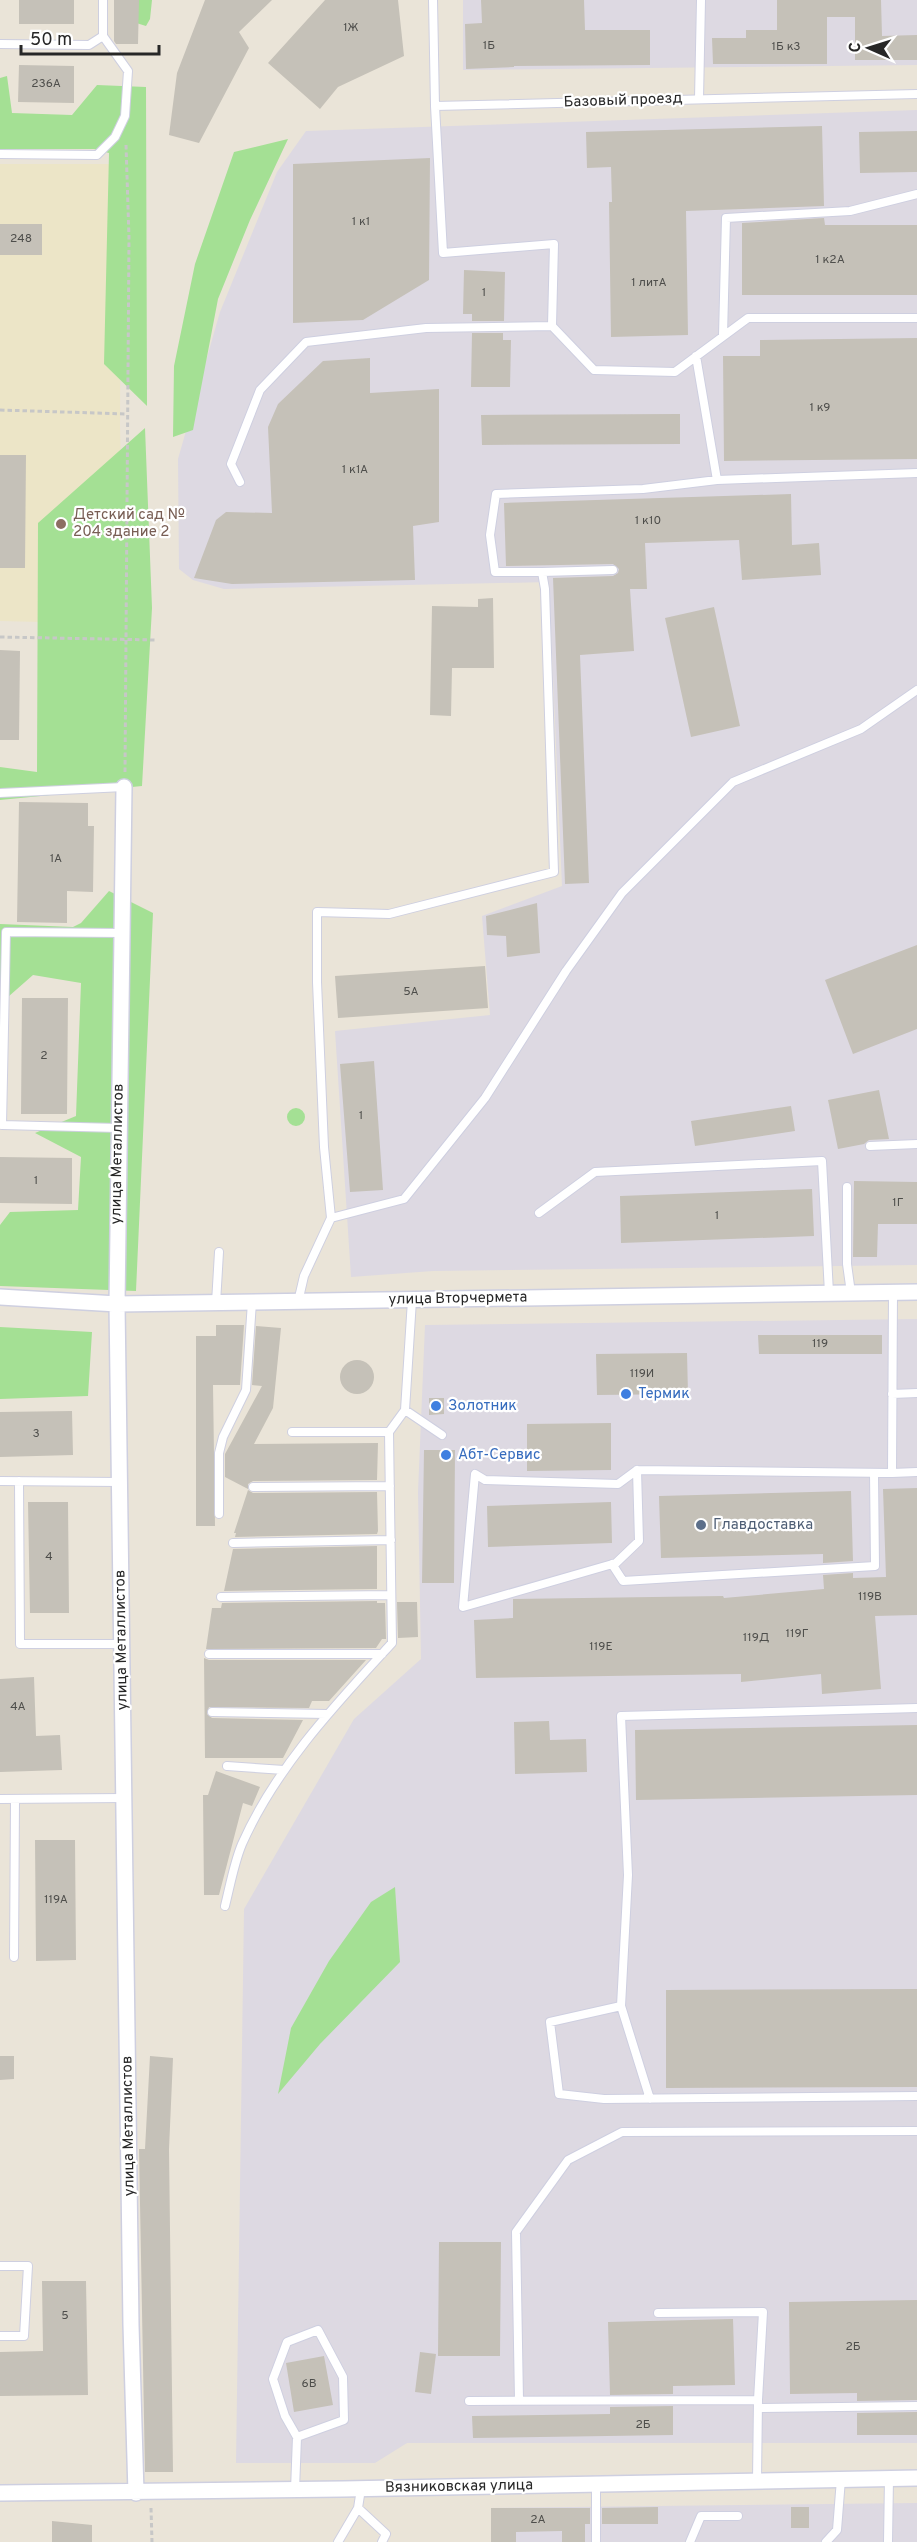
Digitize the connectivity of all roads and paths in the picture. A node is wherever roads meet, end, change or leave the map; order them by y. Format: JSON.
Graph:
{"nodes":[{"id":1,"x":103,"y":0,"type":"edge"},
{"id":2,"x":433,"y":0,"type":"edge"},
{"id":3,"x":701,"y":0,"type":"edge"},
{"id":4,"x":103,"y":36,"type":"junction"},
{"id":5,"x":0,"y":44,"type":"edge"},
{"id":6,"x":917,"y":94,"type":"edge"},
{"id":7,"x":699,"y":99,"type":"junction"},
{"id":8,"x":435,"y":106,"type":"junction"},
{"id":9,"x":124,"y":116,"type":"junction"},
{"id":10,"x":0,"y":154,"type":"edge"},
{"id":11,"x":917,"y":194,"type":"edge"},
{"id":12,"x":917,"y":318,"type":"edge"},
{"id":13,"x":552,"y":326,"type":"junction"},
{"id":14,"x":723,"y":336,"type":"junction"},
{"id":15,"x":696,"y":356,"type":"junction"},
{"id":16,"x":0,"y":411,"type":"edge"},
{"id":17,"x":127,"y":414,"type":"junction"},
{"id":18,"x":917,"y":473,"type":"edge"},
{"id":19,"x":717,"y":480,"type":"junction"},
{"id":20,"x":240,"y":482,"type":"dead end"},
{"id":21,"x":613,"y":570,"type":"dead end"},
{"id":22,"x":542,"y":572,"type":"junction"},
{"id":23,"x":0,"y":637,"type":"edge"},
{"id":24,"x":125,"y":639,"type":"junction"},
{"id":25,"x":156,"y":640,"type":"dead end"},
{"id":26,"x":917,"y":690,"type":"edge"},
{"id":27,"x":124,"y":787,"type":"junction"},
{"id":28,"x":0,"y":793,"type":"edge"},
{"id":29,"x":122,"y":933,"type":"junction"},
{"id":30,"x":1,"y":1125,"type":"edge"},
{"id":31,"x":118,"y":1128,"type":"junction"},
{"id":32,"x":917,"y":1144,"type":"edge"},
{"id":33,"x":870,"y":1146,"type":"dead end"},
{"id":34,"x":847,"y":1187,"type":"dead end"},
{"id":35,"x":539,"y":1213,"type":"dead end"},
{"id":36,"x":331,"y":1218,"type":"junction"},
{"id":37,"x":219,"y":1252,"type":"dead end"},
{"id":38,"x":893,"y":1292,"type":"junction"},
{"id":39,"x":917,"y":1292,"type":"edge"},
{"id":40,"x":829,"y":1293,"type":"junction"},
{"id":41,"x":851,"y":1293,"type":"junction"},
{"id":42,"x":0,"y":1297,"type":"edge"},
{"id":43,"x":412,"y":1300,"type":"junction"},
{"id":44,"x":252,"y":1302,"type":"junction"},
{"id":45,"x":298,"y":1302,"type":"junction"},
{"id":46,"x":216,"y":1303,"type":"junction"},
{"id":47,"x":117,"y":1304,"type":"junction"},
{"id":48,"x":917,"y":1393,"type":"edge"},
{"id":49,"x":892,"y":1394,"type":"junction"},
{"id":50,"x":405,"y":1410,"type":"junction"},
{"id":51,"x":292,"y":1432,"type":"dead end"},
{"id":52,"x":389,"y":1432,"type":"junction"},
{"id":53,"x":442,"y":1435,"type":"dead end"},
{"id":54,"x":637,"y":1470,"type":"junction"},
{"id":55,"x":917,"y":1472,"type":"edge"},
{"id":56,"x":874,"y":1473,"type":"junction"},
{"id":57,"x":892,"y":1473,"type":"junction"},
{"id":58,"x":0,"y":1481,"type":"edge"},
{"id":59,"x":19,"y":1481,"type":"junction"},
{"id":60,"x":119,"y":1482,"type":"junction"},
{"id":61,"x":390,"y":1486,"type":"junction"},
{"id":62,"x":253,"y":1487,"type":"dead end"},
{"id":63,"x":219,"y":1514,"type":"dead end"},
{"id":64,"x":391,"y":1540,"type":"junction"},
{"id":65,"x":233,"y":1543,"type":"dead end"},
{"id":66,"x":612,"y":1564,"type":"junction"},
{"id":67,"x":391,"y":1595,"type":"junction"},
{"id":68,"x":221,"y":1597,"type":"dead end"},
{"id":69,"x":122,"y":1644,"type":"junction"},
{"id":70,"x":209,"y":1654,"type":"dead end"},
{"id":71,"x":382,"y":1654,"type":"junction"},
{"id":72,"x":917,"y":1708,"type":"edge"},
{"id":73,"x":213,"y":1712,"type":"dead end"},
{"id":74,"x":327,"y":1714,"type":"junction"},
{"id":75,"x":226,"y":1766,"type":"dead end"},
{"id":76,"x":284,"y":1770,"type":"junction"},
{"id":77,"x":15,"y":1798,"type":"junction"},
{"id":78,"x":124,"y":1798,"type":"junction"},
{"id":79,"x":0,"y":1799,"type":"edge"},
{"id":80,"x":225,"y":1906,"type":"dead end"},
{"id":81,"x":14,"y":1957,"type":"dead end"},
{"id":82,"x":621,"y":2006,"type":"junction"},
{"id":83,"x":917,"y":2096,"type":"edge"},
{"id":84,"x":650,"y":2099,"type":"junction"},
{"id":85,"x":917,"y":2131,"type":"edge"},
{"id":86,"x":0,"y":2266,"type":"edge"},
{"id":87,"x":658,"y":2313,"type":"dead end"},
{"id":88,"x":0,"y":2336,"type":"edge"},
{"id":89,"x":519,"y":2400,"type":"junction"},
{"id":90,"x":469,"y":2401,"type":"dead end"},
{"id":91,"x":758,"y":2404,"type":"junction"},
{"id":92,"x":917,"y":2406,"type":"edge"},
{"id":93,"x":297,"y":2437,"type":"junction"},
{"id":94,"x":889,"y":2478,"type":"junction"},
{"id":95,"x":917,"y":2478,"type":"edge"},
{"id":96,"x":841,"y":2479,"type":"junction"},
{"id":97,"x":757,"y":2481,"type":"junction"},
{"id":98,"x":596,"y":2484,"type":"junction"},
{"id":99,"x":361,"y":2489,"type":"junction"},
{"id":100,"x":295,"y":2490,"type":"junction"},
{"id":101,"x":144,"y":2492,"type":"junction"},
{"id":102,"x":0,"y":2493,"type":"edge"},
{"id":103,"x":358,"y":2508,"type":"junction"},
{"id":104,"x":738,"y":2516,"type":"dead end"},
{"id":105,"x":152,"y":2542,"type":"edge"},
{"id":106,"x":338,"y":2542,"type":"edge"},
{"id":107,"x":382,"y":2542,"type":"edge"},
{"id":108,"x":596,"y":2542,"type":"edge"},
{"id":109,"x":690,"y":2542,"type":"edge"},
{"id":110,"x":826,"y":2542,"type":"edge"},
{"id":111,"x":888,"y":2542,"type":"edge"}],
"edges":[{"from":1,"to":4,"type":"lane"},
{"from":2,"to":8,"type":"lane"},
{"from":3,"to":7,"type":"lane"},
{"from":4,"to":5,"type":"lane"},
{"from":4,"to":9,"type":"lane"},
{"from":6,"to":7,"type":"lane","name":"Базовый проезд"},
{"from":7,"to":8,"type":"lane","name":"Базовый проезд"},
{"from":8,"to":13,"type":"lane"},
{"from":9,"to":10,"type":"lane"},
{"from":9,"to":17,"type":"path"},
{"from":11,"to":14,"type":"lane"},
{"from":12,"to":14,"type":"lane"},
{"from":13,"to":15,"type":"lane"},
{"from":13,"to":20,"type":"lane"},
{"from":14,"to":15,"type":"lane"},
{"from":15,"to":19,"type":"lane"},
{"from":16,"to":17,"type":"path"},
{"from":17,"to":24,"type":"path"},
{"from":18,"to":19,"type":"lane"},
{"from":19,"to":22,"type":"lane"},
{"from":21,"to":22,"type":"lane"},
{"from":22,"to":36,"type":"lane"},
{"from":23,"to":24,"type":"path"},
{"from":24,"to":25,"type":"path"},
{"from":24,"to":27,"type":"path"},
{"from":26,"to":36,"type":"lane"},
{"from":27,"to":28,"type":"lane"},
{"from":27,"to":29,"type":"street","name":"улица Металлистов"},
{"from":29,"to":30,"type":"lane"},
{"from":29,"to":31,"type":"street","name":"улица Металлистов"},
{"from":30,"to":31,"type":"lane"},
{"from":31,"to":47,"type":"street","name":"улица Металлистов"},
{"from":32,"to":33,"type":"lane"},
{"from":34,"to":41,"type":"lane"},
{"from":35,"to":40,"type":"lane"},
{"from":36,"to":45,"type":"lane"},
{"from":37,"to":46,"type":"lane"},
{"from":38,"to":39,"type":"street","name":"улица Вторчермета"},
{"from":38,"to":41,"type":"street","name":"улица Вторчермета"},
{"from":38,"to":49,"type":"lane"},
{"from":40,"to":41,"type":"street","name":"улица Вторчермета"},
{"from":40,"to":43,"type":"street","name":"улица Вторчермета"},
{"from":42,"to":47,"type":"street","name":"улица Вторчермета"},
{"from":43,"to":45,"type":"street","name":"улица Вторчермета"},
{"from":43,"to":50,"type":"lane"},
{"from":44,"to":45,"type":"street","name":"улица Вторчермета"},
{"from":44,"to":46,"type":"street","name":"улица Вторчермета"},
{"from":44,"to":63,"type":"lane"},
{"from":46,"to":47,"type":"street","name":"улица Вторчермета"},
{"from":47,"to":60,"type":"street","name":"улица Металлистов"},
{"from":48,"to":49,"type":"lane"},
{"from":49,"to":57,"type":"lane"},
{"from":50,"to":52,"type":"lane"},
{"from":50,"to":53,"type":"lane"},
{"from":51,"to":52,"type":"lane"},
{"from":52,"to":61,"type":"lane"},
{"from":54,"to":56,"type":"lane"},
{"from":54,"to":66,"type":"lane"},
{"from":54,"to":66,"type":"lane"},
{"from":55,"to":57,"type":"lane"},
{"from":56,"to":57,"type":"lane"},
{"from":56,"to":66,"type":"lane"},
{"from":58,"to":59,"type":"lane"},
{"from":59,"to":60,"type":"lane"},
{"from":59,"to":69,"type":"lane"},
{"from":60,"to":69,"type":"street","name":"улица Металлистов"},
{"from":61,"to":62,"type":"lane"},
{"from":61,"to":64,"type":"lane"},
{"from":64,"to":65,"type":"lane"},
{"from":64,"to":67,"type":"lane"},
{"from":67,"to":68,"type":"lane"},
{"from":67,"to":71,"type":"lane"},
{"from":69,"to":78,"type":"street","name":"улица Металлистов"},
{"from":70,"to":71,"type":"lane"},
{"from":71,"to":74,"type":"lane"},
{"from":72,"to":82,"type":"lane"},
{"from":73,"to":74,"type":"lane"},
{"from":74,"to":76,"type":"lane"},
{"from":75,"to":76,"type":"lane"},
{"from":76,"to":80,"type":"lane"},
{"from":77,"to":78,"type":"lane"},
{"from":77,"to":79,"type":"lane"},
{"from":77,"to":81,"type":"lane"},
{"from":78,"to":101,"type":"street","name":"улица Металлистов"},
{"from":82,"to":84,"type":"lane"},
{"from":82,"to":84,"type":"lane"},
{"from":83,"to":84,"type":"lane"},
{"from":85,"to":89,"type":"lane"},
{"from":86,"to":88,"type":"lane"},
{"from":87,"to":91,"type":"lane"},
{"from":89,"to":90,"type":"lane"},
{"from":89,"to":91,"type":"lane"},
{"from":91,"to":92,"type":"lane"},
{"from":91,"to":97,"type":"lane"},
{"from":93,"to":93,"type":"lane"},
{"from":93,"to":100,"type":"lane"},
{"from":94,"to":95,"type":"street","name":"Вязниковская улица"},
{"from":94,"to":96,"type":"street","name":"Вязниковская улица"},
{"from":94,"to":111,"type":"lane"},
{"from":96,"to":97,"type":"street","name":"Вязниковская улица"},
{"from":96,"to":110,"type":"lane"},
{"from":97,"to":98,"type":"street","name":"Вязниковская улица"},
{"from":98,"to":99,"type":"street","name":"Вязниковская улица"},
{"from":98,"to":108,"type":"lane"},
{"from":99,"to":100,"type":"street","name":"Вязниковская улица"},
{"from":99,"to":103,"type":"lane"},
{"from":100,"to":101,"type":"street","name":"Вязниковская улица"},
{"from":101,"to":102,"type":"street","name":"Вязниковская улица"},
{"from":101,"to":105,"type":"path"},
{"from":103,"to":106,"type":"lane"},
{"from":103,"to":107,"type":"lane"},
{"from":104,"to":109,"type":"lane"}]}
